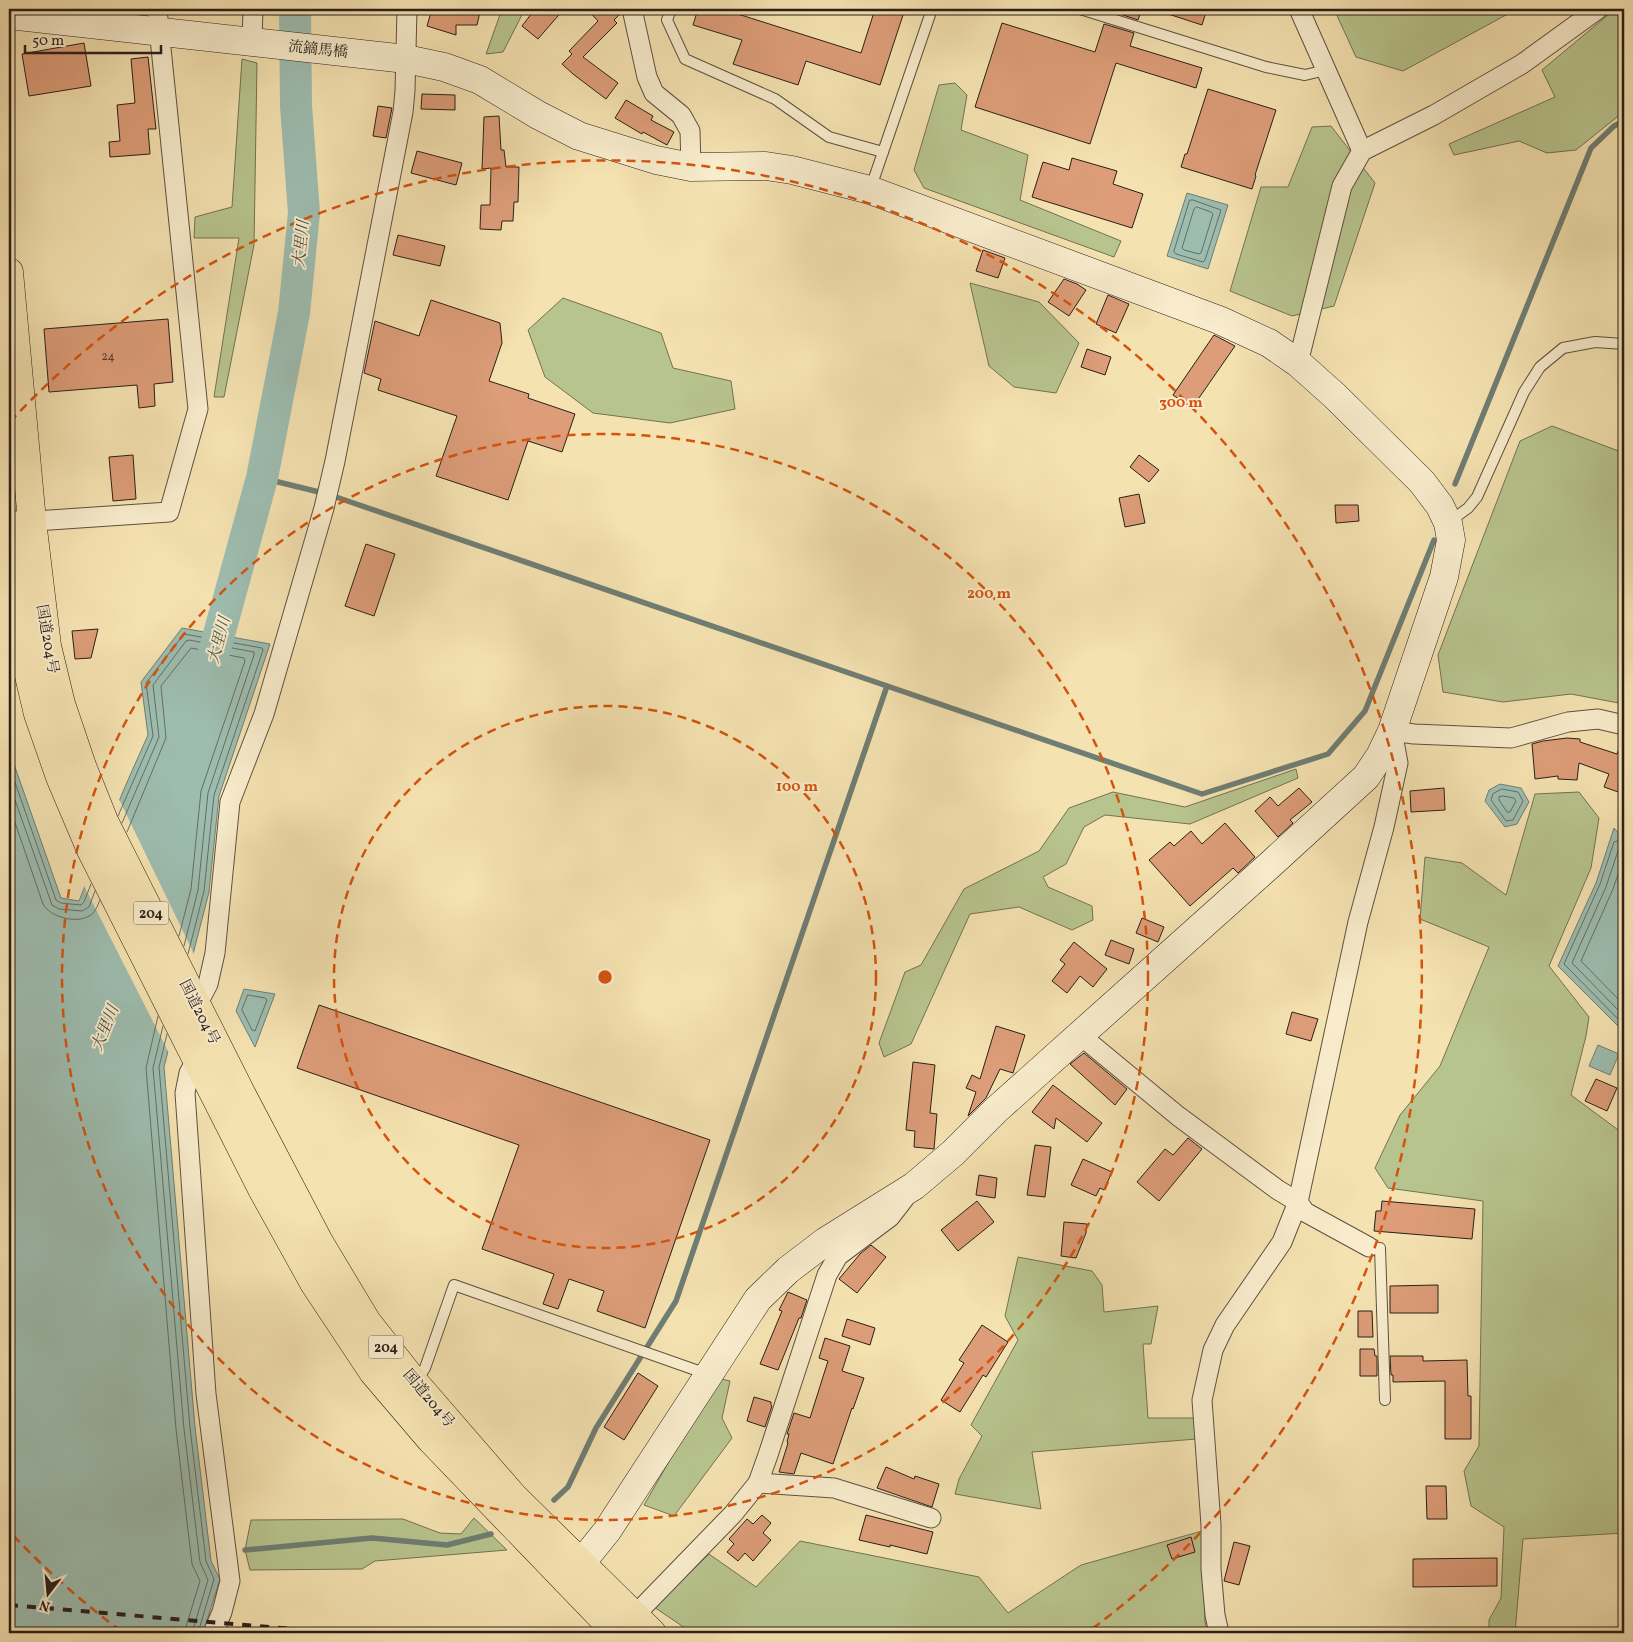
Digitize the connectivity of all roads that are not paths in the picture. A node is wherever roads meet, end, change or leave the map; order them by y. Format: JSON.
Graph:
{"nodes":[{"id":1,"x":253,"y":9,"type":"edge"},
{"id":2,"x":407,"y":9,"type":"edge"},
{"id":3,"x":632,"y":9,"type":"edge"},
{"id":4,"x":671,"y":9,"type":"edge"},
{"id":5,"x":932,"y":9,"type":"edge"},
{"id":6,"x":1080,"y":9,"type":"edge"},
{"id":7,"x":1299,"y":9,"type":"edge"},
{"id":8,"x":1598,"y":9,"type":"edge"},
{"id":9,"x":9,"y":15,"type":"edge"},
{"id":10,"x":158,"y":20,"type":"edge"},
{"id":11,"x":259,"y":43,"type":"junction"},
{"id":12,"x":406,"y":59,"type":"junction"},
{"id":13,"x":1326,"y":70,"type":"junction"},
{"id":14,"x":1362,"y":151,"type":"junction"},
{"id":15,"x":883,"y":152,"type":"junction"},
{"id":16,"x":691,"y":167,"type":"junction"},
{"id":17,"x":870,"y":190,"type":"junction"},
{"id":18,"x":9,"y":272,"type":"edge"},
{"id":19,"x":1624,"y":344,"type":"edge"},
{"id":20,"x":1298,"y":363,"type":"junction"},
{"id":21,"x":16,"y":523,"type":"edge"},
{"id":22,"x":1448,"y":523,"type":"junction"},
{"id":23,"x":1624,"y":725,"type":"edge"},
{"id":24,"x":1392,"y":731,"type":"junction"},
{"id":25,"x":197,"y":1005,"type":"junction"},
{"id":26,"x":1080,"y":1035,"type":"junction"},
{"id":27,"x":197,"y":1059,"type":"junction"},
{"id":28,"x":914,"y":1186,"type":"junction"},
{"id":29,"x":1298,"y":1202,"type":"junction"},
{"id":30,"x":1369,"y":1247,"type":"joint"},
{"id":31,"x":708,"y":1375,"type":"junction"},
{"id":32,"x":416,"y":1383,"type":"junction"},
{"id":33,"x":1385,"y":1400,"type":"dead end"},
{"id":34,"x":758,"y":1483,"type":"junction"},
{"id":35,"x":931,"y":1518,"type":"dead end"},
{"id":36,"x":574,"y":1571,"type":"junction"},
{"id":37,"x":635,"y":1627,"type":"edge"},
{"id":38,"x":213,"y":1633,"type":"edge"},
{"id":39,"x":1219,"y":1633,"type":"edge"}],
"edges":[{"from":1,"to":11,"type":"street"},
{"from":2,"to":12,"type":"street"},
{"from":3,"to":16,"type":"street"},
{"from":4,"to":15,"type":"lane"},
{"from":5,"to":15,"type":"lane"},
{"from":6,"to":13,"type":"lane"},
{"from":7,"to":13,"type":"street"},
{"from":8,"to":14,"type":"street"},
{"from":9,"to":10,"type":"street","name":"流鏑馬橋"},
{"from":10,"to":11,"type":"street","name":"流鏑馬橋"},
{"from":10,"to":21,"type":"street"},
{"from":11,"to":12,"type":"street","name":"流鏑馬橋"},
{"from":12,"to":16,"type":"street","name":"流鏑馬橋"},
{"from":12,"to":25,"type":"street"},
{"from":13,"to":14,"type":"street"},
{"from":14,"to":20,"type":"street"},
{"from":15,"to":17,"type":"lane"},
{"from":16,"to":17,"type":"street","name":"流鏑馬橋"},
{"from":17,"to":20,"type":"street","name":"流鏑馬橋"},
{"from":18,"to":21,"type":"highway","name":"国道204号","number":"204"},
{"from":19,"to":22,"type":"lane"},
{"from":20,"to":22,"type":"street","name":"流鏑馬橋"},
{"from":21,"to":25,"type":"highway","name":"国道204号","number":"204"},
{"from":21,"to":27,"type":"highway","name":"国道204号","number":"204"},
{"from":22,"to":24,"type":"street"},
{"from":23,"to":24,"type":"street"},
{"from":24,"to":26,"type":"street"},
{"from":24,"to":29,"type":"street"},
{"from":25,"to":32,"type":"highway","name":"国道204号","number":"204"},
{"from":26,"to":28,"type":"street"},
{"from":26,"to":29,"type":"street"},
{"from":27,"to":36,"type":"highway","name":"国道204号","number":"204"},
{"from":27,"to":38,"type":"street"},
{"from":28,"to":31,"type":"street"},
{"from":28,"to":34,"type":"street"},
{"from":29,"to":30,"type":"street"},
{"from":29,"to":39,"type":"street"},
{"from":30,"to":33,"type":"lane"},
{"from":31,"to":32,"type":"lane"},
{"from":31,"to":36,"type":"street"},
{"from":32,"to":36,"type":"highway","name":"国道204号","number":"204"},
{"from":34,"to":35,"type":"street"},
{"from":34,"to":37,"type":"street"},
{"from":36,"to":37,"type":"highway","name":"国道204号","number":"204"}]}
